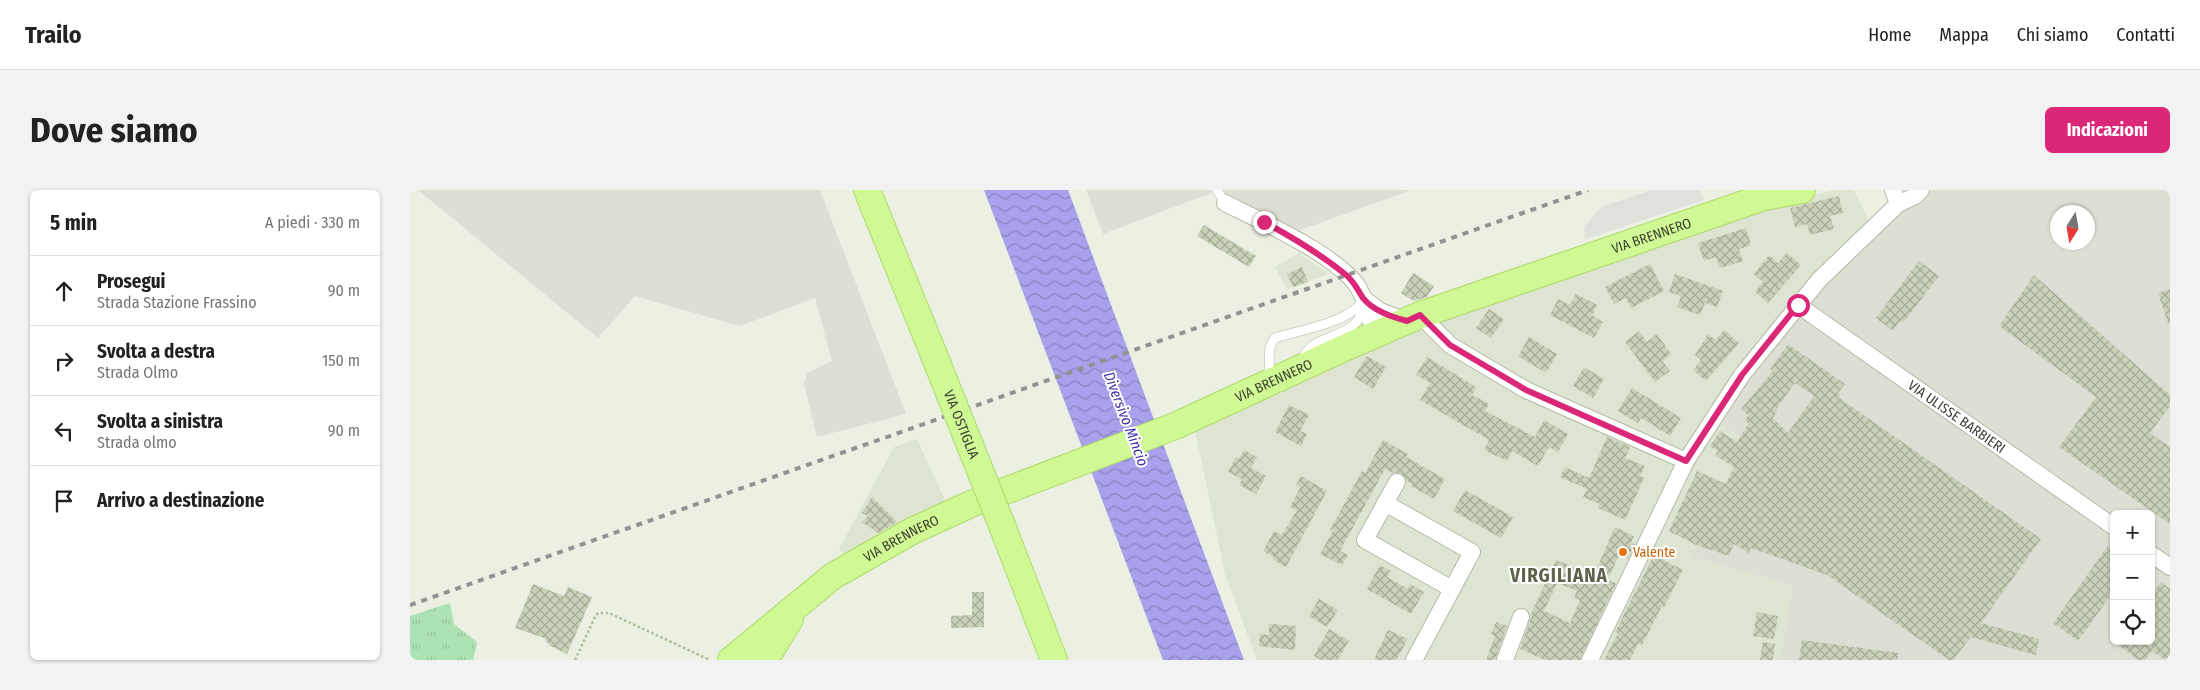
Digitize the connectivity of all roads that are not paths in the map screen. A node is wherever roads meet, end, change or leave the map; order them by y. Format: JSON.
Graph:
{"nodes":[{"id":1,"x":868,"y":190,"type":"edge"},
{"id":2,"x":1802,"y":190,"type":"edge"},
{"id":3,"x":1921,"y":190,"type":"edge"},
{"id":4,"x":1772,"y":193,"type":"edge"},
{"id":5,"x":1898,"y":195,"type":"edge"},
{"id":6,"x":1221,"y":196,"type":"edge"},
{"id":7,"x":1364,"y":299,"type":"junction"},
{"id":8,"x":1798,"y":305,"type":"junction"},
{"id":9,"x":1405,"y":322,"type":"junction"},
{"id":10,"x":1298,"y":369,"type":"junction"},
{"id":11,"x":1266,"y":384,"type":"junction"},
{"id":12,"x":1686,"y":461,"type":"junction"},
{"id":13,"x":1397,"y":482,"type":"dead end"},
{"id":14,"x":1385,"y":503,"type":"junction"},
{"id":15,"x":2110,"y":524,"type":"edge"},
{"id":16,"x":2152,"y":555,"type":"edge"},
{"id":17,"x":2170,"y":567,"type":"edge"},
{"id":18,"x":1452,"y":590,"type":"junction"},
{"id":19,"x":801,"y":601,"type":"junction"},
{"id":20,"x":1521,"y":617,"type":"dead end"},
{"id":21,"x":1507,"y":659,"type":"edge"},
{"id":22,"x":730,"y":660,"type":"edge"},
{"id":23,"x":765,"y":660,"type":"edge"},
{"id":24,"x":1054,"y":660,"type":"edge"},
{"id":25,"x":1414,"y":660,"type":"edge"},
{"id":26,"x":1590,"y":660,"type":"edge"}],
"edges":[{"from":1,"to":24,"type":"main road","name":"VIA OSTIGLIA","bridge":true},
{"from":2,"to":4,"type":"main road","name":"VIA BRENNERO"},
{"from":3,"to":5,"type":"street"},
{"from":4,"to":9,"type":"main road","name":"VIA BRENNERO"},
{"from":5,"to":8,"type":"street"},
{"from":6,"to":7,"type":"street"},
{"from":7,"to":9,"type":"street"},
{"from":7,"to":10,"type":"lane"},
{"from":7,"to":11,"type":"lane"},
{"from":8,"to":12,"type":"street"},
{"from":8,"to":15,"type":"street","name":"VIA ULISSE BARBIERI"},
{"from":9,"to":10,"type":"main road","name":"VIA BRENNERO"},
{"from":9,"to":12,"type":"street"},
{"from":10,"to":11,"type":"main road","name":"VIA BRENNERO"},
{"from":11,"to":19,"type":"main road","name":"VIA BRENNERO"},
{"from":12,"to":26,"type":"street"},
{"from":13,"to":14,"type":"street"},
{"from":14,"to":18,"type":"street"},
{"from":14,"to":18,"type":"street"},
{"from":16,"to":17,"type":"street"},
{"from":18,"to":25,"type":"street"},
{"from":19,"to":22,"type":"main road","name":"VIA BRENNERO"},
{"from":19,"to":23,"type":"main road","name":"VIA BRENNERO"},
{"from":20,"to":21,"type":"street"}]}
